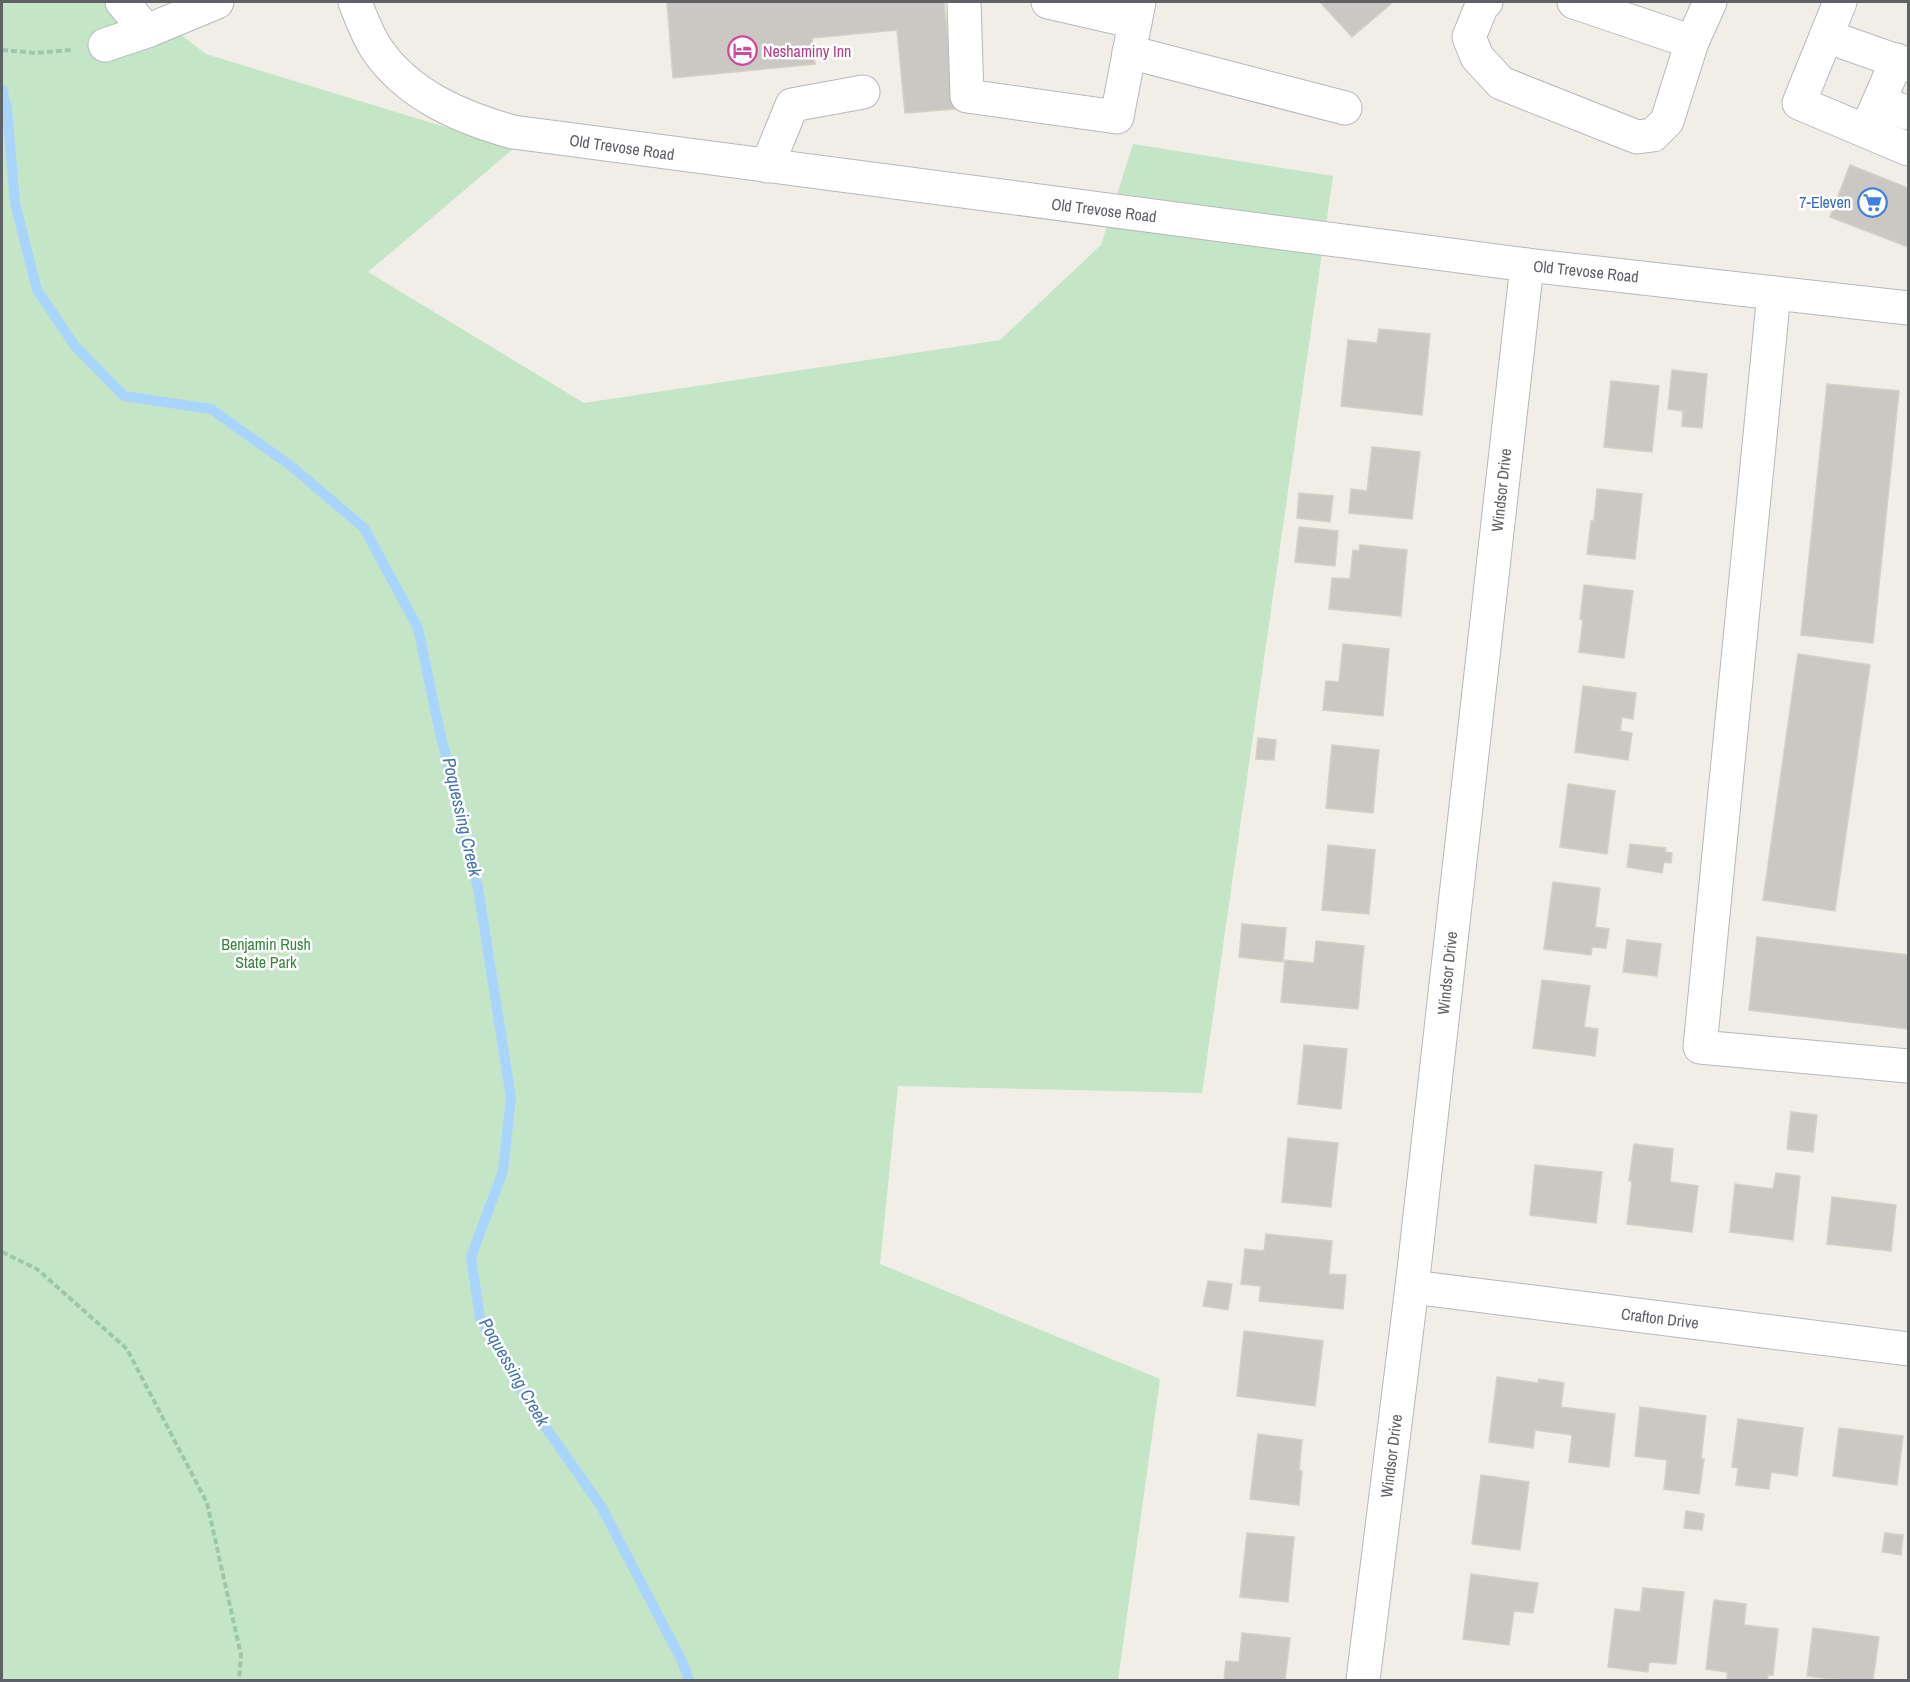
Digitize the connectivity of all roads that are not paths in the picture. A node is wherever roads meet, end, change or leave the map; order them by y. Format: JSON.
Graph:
{"nodes":[{"id":1,"x":122,"y":2,"type":"edge"},
{"id":2,"x":355,"y":2,"type":"edge"},
{"id":3,"x":964,"y":2,"type":"edge"},
{"id":4,"x":1048,"y":2,"type":"edge"},
{"id":5,"x":1486,"y":2,"type":"edge"},
{"id":6,"x":1574,"y":2,"type":"edge"},
{"id":7,"x":1710,"y":2,"type":"edge"},
{"id":8,"x":1840,"y":2,"type":"edge"},
{"id":9,"x":201,"y":5,"type":"edge"},
{"id":10,"x":1134,"y":25,"type":"edge"},
{"id":11,"x":147,"y":31,"type":"junction"},
{"id":12,"x":1826,"y":36,"type":"junction"},
{"id":13,"x":1692,"y":42,"type":"junction"},
{"id":14,"x":105,"y":45,"type":"dead end"},
{"id":15,"x":1903,"y":62,"type":"edge"},
{"id":16,"x":863,"y":92,"type":"dead end"},
{"id":17,"x":1894,"y":107,"type":"edge"},
{"id":18,"x":1345,"y":108,"type":"dead end"},
{"id":19,"x":1866,"y":131,"type":"junction"},
{"id":20,"x":1908,"y":149,"type":"edge"},
{"id":21,"x":767,"y":166,"type":"junction"},
{"id":22,"x":1527,"y":265,"type":"junction"},
{"id":23,"x":1774,"y":293,"type":"junction"},
{"id":24,"x":1908,"y":308,"type":"edge"},
{"id":25,"x":1908,"y":1066,"type":"edge"},
{"id":26,"x":1412,"y":1287,"type":"junction"},
{"id":27,"x":1908,"y":1349,"type":"edge"},
{"id":28,"x":1363,"y":1680,"type":"edge"}],
"edges":[{"from":1,"to":11,"type":"street"},
{"from":2,"to":21,"type":"street","name":"Old Trevose Road"},
{"from":3,"to":10,"type":"street"},
{"from":4,"to":10,"type":"street"},
{"from":5,"to":13,"type":"street"},
{"from":6,"to":13,"type":"street"},
{"from":7,"to":13,"type":"street"},
{"from":8,"to":12,"type":"street"},
{"from":9,"to":11,"type":"street"},
{"from":10,"to":18,"type":"street"},
{"from":11,"to":14,"type":"street"},
{"from":12,"to":15,"type":"street"},
{"from":12,"to":19,"type":"street"},
{"from":15,"to":17,"type":"street"},
{"from":16,"to":21,"type":"street"},
{"from":17,"to":19,"type":"street"},
{"from":19,"to":20,"type":"street"},
{"from":21,"to":22,"type":"street","name":"Old Trevose Road"},
{"from":22,"to":23,"type":"street","name":"Old Trevose Road"},
{"from":22,"to":26,"type":"street","name":"Windsor Drive"},
{"from":23,"to":24,"type":"street","name":"Old Trevose Road"},
{"from":23,"to":25,"type":"street"},
{"from":26,"to":27,"type":"street","name":"Crafton Drive"},
{"from":26,"to":28,"type":"street","name":"Windsor Drive"}]}
